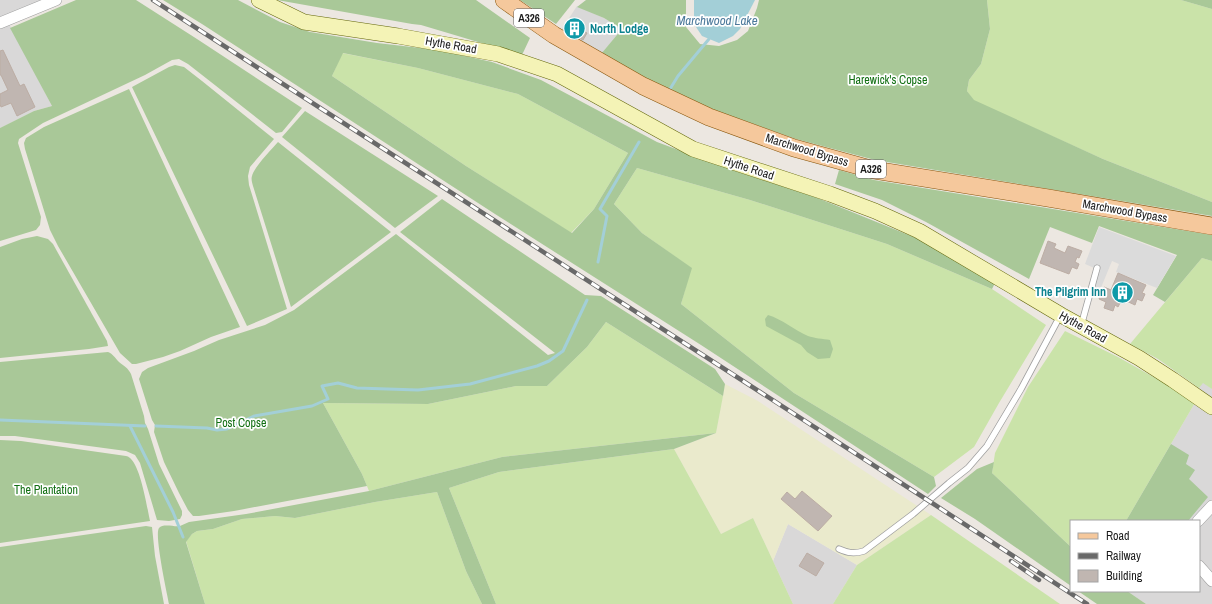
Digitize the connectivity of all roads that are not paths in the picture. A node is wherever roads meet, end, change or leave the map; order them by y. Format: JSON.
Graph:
{"nodes":[{"id":1,"x":56,"y":0,"type":"edge"},
{"id":2,"x":259,"y":0,"type":"edge"},
{"id":3,"x":504,"y":0,"type":"edge"},
{"id":4,"x":0,"y":23,"type":"edge"},
{"id":5,"x":1212,"y":226,"type":"edge"},
{"id":6,"x":1097,"y":268,"type":"dead end"},
{"id":7,"x":1061,"y":315,"type":"junction"},
{"id":8,"x":1081,"y":326,"type":"junction"},
{"id":9,"x":1212,"y":407,"type":"edge"},
{"id":10,"x":1212,"y":506,"type":"edge"},
{"id":11,"x":1199,"y":520,"type":"edge"},
{"id":12,"x":839,"y":549,"type":"dead end"},
{"id":13,"x":1200,"y":567,"type":"edge"},
{"id":14,"x":1212,"y":581,"type":"edge"}],
"edges":[{"from":1,"to":4,"type":"street"},
{"from":2,"to":7,"type":"street","name":"Hythe Road"},
{"from":3,"to":5,"type":"main road","name":"Marchwood Bypass","number":"A326"},
{"from":6,"to":8,"type":"lane"},
{"from":7,"to":8,"type":"street","name":"Hythe Road"},
{"from":7,"to":12,"type":"lane"},
{"from":8,"to":9,"type":"street","name":"Hythe Road"},
{"from":10,"to":11,"type":"street"},
{"from":13,"to":14,"type":"street"}]}
